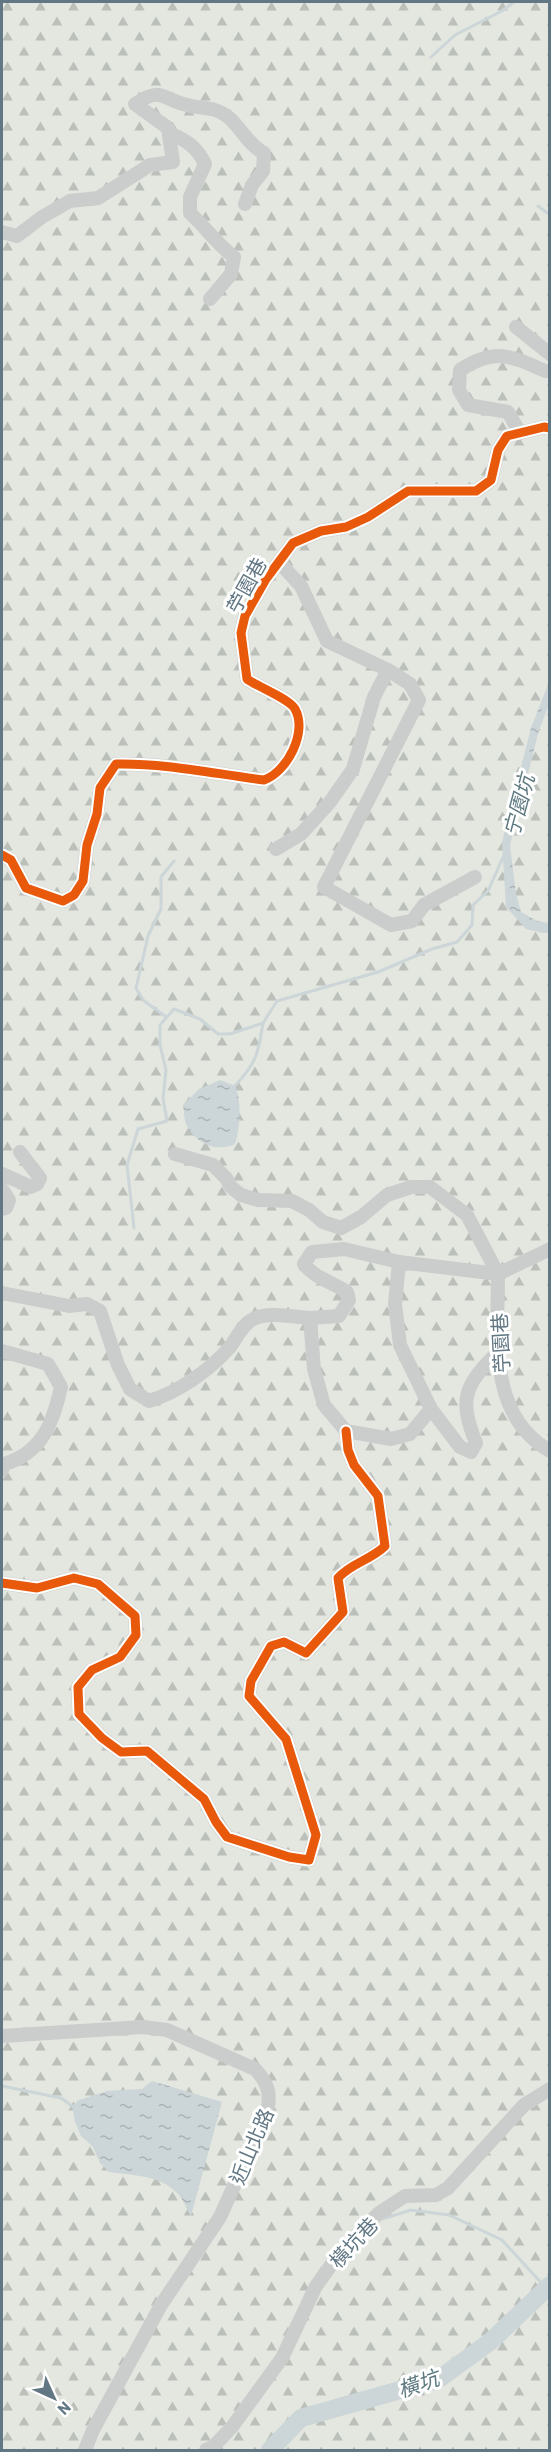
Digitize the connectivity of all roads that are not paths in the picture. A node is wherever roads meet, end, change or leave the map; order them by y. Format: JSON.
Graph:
{"nodes":[{"id":1,"x":169,"y":133,"type":"junction"},
{"id":2,"x":245,"y":204,"type":"dead end"},
{"id":3,"x":2,"y":232,"type":"edge"},
{"id":4,"x":210,"y":299,"type":"dead end"},
{"id":5,"x":516,"y":327,"type":"dead end"},
{"id":6,"x":549,"y":354,"type":"edge"},
{"id":7,"x":549,"y":370,"type":"edge"},
{"id":8,"x":549,"y":428,"type":"edge"},
{"id":9,"x":520,"y":433,"type":"junction"},
{"id":10,"x":279,"y":562,"type":"junction"},
{"id":11,"x":388,"y":670,"type":"junction"},
{"id":12,"x":276,"y":849,"type":"dead end"},
{"id":13,"x":2,"y":855,"type":"edge"},
{"id":14,"x":476,"y":877,"type":"dead end"},
{"id":15,"x":20,"y":1152,"type":"dead end"},
{"id":16,"x":175,"y":1154,"type":"dead end"},
{"id":17,"x":2,"y":1174,"type":"edge"},
{"id":18,"x":2,"y":1189,"type":"edge"},
{"id":19,"x":2,"y":1209,"type":"edge"},
{"id":20,"x":549,"y":1249,"type":"edge"},
{"id":21,"x":399,"y":1262,"type":"junction"},
{"id":22,"x":498,"y":1274,"type":"junction"},
{"id":23,"x":2,"y":1293,"type":"edge"},
{"id":24,"x":310,"y":1318,"type":"junction"},
{"id":25,"x":2,"y":1351,"type":"edge"},
{"id":26,"x":498,"y":1352,"type":"junction"},
{"id":27,"x":431,"y":1409,"type":"junction"},
{"id":28,"x":346,"y":1431,"type":"junction"},
{"id":29,"x":549,"y":1450,"type":"edge"},
{"id":30,"x":2,"y":1470,"type":"edge"},
{"id":31,"x":2,"y":1583,"type":"edge"},
{"id":32,"x":2,"y":2036,"type":"edge"},
{"id":33,"x":549,"y":2089,"type":"edge"},
{"id":34,"x":85,"y":2451,"type":"edge"},
{"id":35,"x":206,"y":2451,"type":"edge"}],
"edges":[{"from":1,"to":2,"type":"street"},
{"from":1,"to":3,"type":"street"},
{"from":1,"to":4,"type":"street"},
{"from":5,"to":6,"type":"street"},
{"from":7,"to":9,"type":"street"},
{"from":8,"to":9,"type":"street","name":"苧園巷"},
{"from":9,"to":10,"type":"street","name":"苧園巷"},
{"from":10,"to":11,"type":"street"},
{"from":10,"to":13,"type":"street","name":"苧園巷"},
{"from":11,"to":12,"type":"street"},
{"from":11,"to":14,"type":"street"},
{"from":15,"to":17,"type":"street"},
{"from":16,"to":22,"type":"street"},
{"from":18,"to":19,"type":"street"},
{"from":20,"to":22,"type":"street"},
{"from":21,"to":22,"type":"street"},
{"from":21,"to":24,"type":"street"},
{"from":21,"to":27,"type":"street"},
{"from":22,"to":26,"type":"street","name":"苧園巷"},
{"from":23,"to":24,"type":"street"},
{"from":24,"to":28,"type":"street"},
{"from":25,"to":30,"type":"street"},
{"from":26,"to":27,"type":"street"},
{"from":26,"to":29,"type":"street","name":"苧園巷"},
{"from":27,"to":28,"type":"street"},
{"from":28,"to":31,"type":"street"},
{"from":32,"to":34,"type":"street","name":"近山北路"},
{"from":33,"to":35,"type":"street","name":"橫坑巷"}]}
